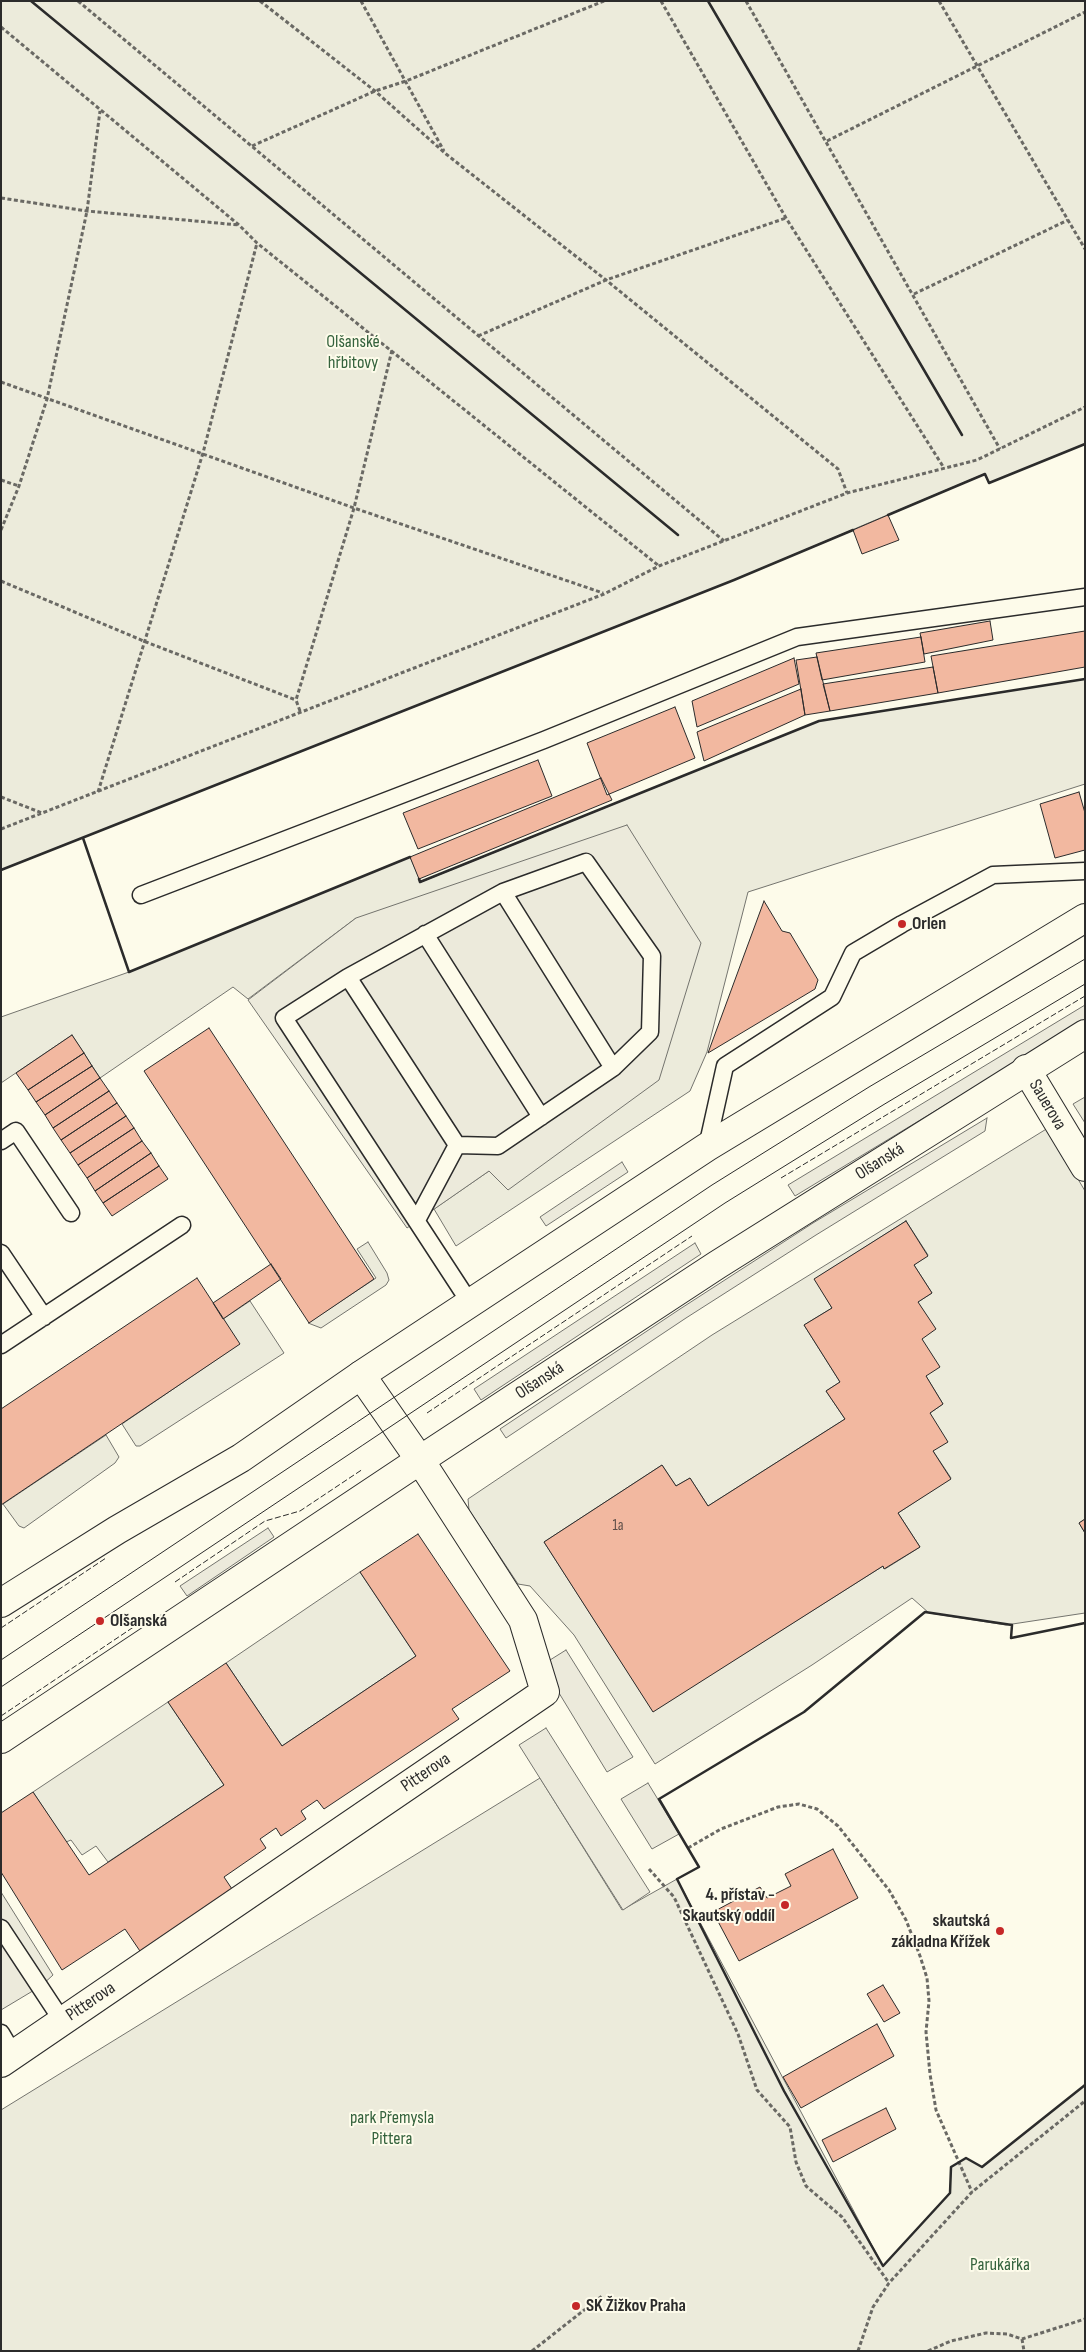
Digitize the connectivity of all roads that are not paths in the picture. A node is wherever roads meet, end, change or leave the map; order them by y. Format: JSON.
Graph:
{"nodes":[{"id":1,"x":1085,"y":597,"type":"edge"},
{"id":2,"x":1085,"y":871,"type":"edge"},
{"id":3,"x":503,"y":892,"type":"junction"},
{"id":4,"x":141,"y":896,"type":"dead end"},
{"id":5,"x":1085,"y":918,"type":"edge"},
{"id":6,"x":425,"y":934,"type":"junction"},
{"id":7,"x":348,"y":977,"type":"junction"},
{"id":8,"x":1085,"y":1034,"type":"edge"},
{"id":9,"x":613,"y":1068,"type":"junction"},
{"id":10,"x":1026,"y":1069,"type":"junction"},
{"id":11,"x":541,"y":1117,"type":"junction"},
{"id":12,"x":1,"y":1141,"type":"edge"},
{"id":13,"x":457,"y":1145,"type":"junction"},
{"id":14,"x":707,"y":1147,"type":"junction"},
{"id":15,"x":1085,"y":1167,"type":"edge"},
{"id":16,"x":71,"y":1213,"type":"dead end"},
{"id":17,"x":417,"y":1220,"type":"junction"},
{"id":18,"x":182,"y":1225,"type":"dead end"},
{"id":19,"x":1,"y":1253,"type":"edge"},
{"id":20,"x":470,"y":1303,"type":"junction"},
{"id":21,"x":44,"y":1317,"type":"junction"},
{"id":22,"x":1,"y":1345,"type":"edge"},
{"id":23,"x":360,"y":1375,"type":"junction"},
{"id":24,"x":420,"y":1460,"type":"junction"},
{"id":25,"x":1,"y":1604,"type":"edge"},
{"id":26,"x":1,"y":1739,"type":"edge"},
{"id":27,"x":1,"y":1928,"type":"edge"},
{"id":28,"x":63,"y":2022,"type":"junction"},
{"id":29,"x":5,"y":2050,"type":"edge"}],
"edges":[{"from":1,"to":4,"type":"lane"},
{"from":2,"to":14,"type":"lane"},
{"from":3,"to":6,"type":"lane"},
{"from":3,"to":9,"type":"lane"},
{"from":3,"to":9,"type":"lane"},
{"from":5,"to":14,"type":"street"},
{"from":6,"to":7,"type":"lane"},
{"from":6,"to":11,"type":"lane"},
{"from":7,"to":13,"type":"lane"},
{"from":7,"to":17,"type":"lane"},
{"from":8,"to":10,"type":"street","name":"Olšanská"},
{"from":9,"to":11,"type":"lane"},
{"from":10,"to":15,"type":"street","name":"Sauerova"},
{"from":10,"to":24,"type":"street","name":"Olšanská"},
{"from":11,"to":13,"type":"lane"},
{"from":12,"to":16,"type":"lane"},
{"from":13,"to":17,"type":"lane"},
{"from":14,"to":20,"type":"street"},
{"from":17,"to":20,"type":"lane"},
{"from":18,"to":21,"type":"lane"},
{"from":19,"to":21,"type":"lane"},
{"from":20,"to":23,"type":"street"},
{"from":21,"to":22,"type":"lane"},
{"from":23,"to":24,"type":"street","name":"Pitterova"},
{"from":23,"to":25,"type":"street"},
{"from":24,"to":26,"type":"street","name":"Olšanská"},
{"from":24,"to":28,"type":"street","name":"Pitterova"},
{"from":27,"to":28,"type":"lane"},
{"from":28,"to":29,"type":"street","name":"Pitterova"}]}
